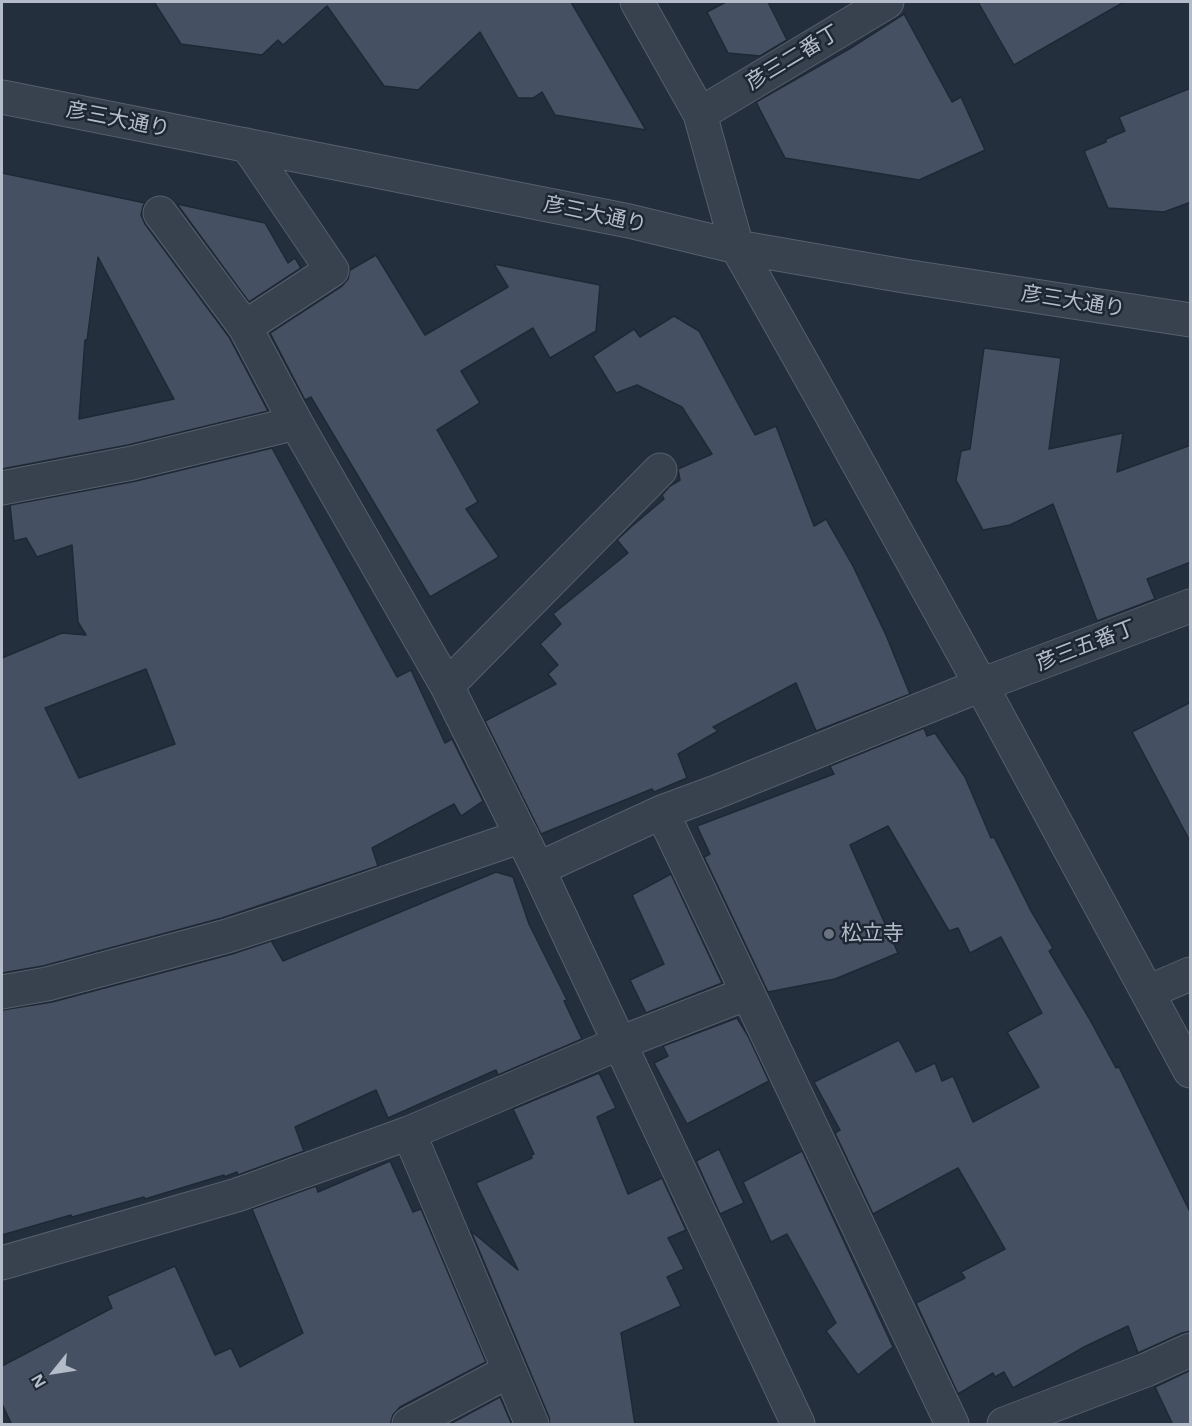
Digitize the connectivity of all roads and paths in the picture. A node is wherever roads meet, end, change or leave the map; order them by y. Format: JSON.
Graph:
{"nodes":[{"id":1,"x":637,"y":2,"type":"edge"},
{"id":2,"x":887,"y":2,"type":"edge"},
{"id":3,"x":2,"y":97,"type":"edge"},
{"id":4,"x":700,"y":114,"type":"junction"},
{"id":5,"x":247,"y":146,"type":"junction"},
{"id":6,"x":160,"y":213,"type":"dead end"},
{"id":7,"x":737,"y":248,"type":"junction"},
{"id":8,"x":1191,"y":320,"type":"edge"},
{"id":9,"x":245,"y":327,"type":"junction"},
{"id":10,"x":296,"y":423,"type":"junction"},
{"id":11,"x":660,"y":470,"type":"dead end"},
{"id":12,"x":2,"y":488,"type":"edge"},
{"id":13,"x":1191,"y":606,"type":"edge"},
{"id":14,"x":981,"y":685,"type":"junction"},
{"id":15,"x":447,"y":686,"type":"junction"},
{"id":16,"x":662,"y":812,"type":"junction"},
{"id":17,"x":522,"y":836,"type":"junction"},
{"id":18,"x":538,"y":869,"type":"junction"},
{"id":19,"x":1191,"y":974,"type":"edge"},
{"id":20,"x":2,"y":992,"type":"edge"},
{"id":21,"x":1148,"y":992,"type":"junction"},
{"id":22,"x":748,"y":993,"type":"junction"},
{"id":23,"x":620,"y":1043,"type":"junction"},
{"id":24,"x":1191,"y":1071,"type":"edge"},
{"id":25,"x":408,"y":1133,"type":"junction"},
{"id":26,"x":2,"y":1263,"type":"edge"},
{"id":27,"x":1191,"y":1350,"type":"edge"},
{"id":28,"x":509,"y":1371,"type":"junction"},
{"id":29,"x":1027,"y":1421,"type":"edge"},
{"id":30,"x":409,"y":1425,"type":"edge"},
{"id":31,"x":532,"y":1425,"type":"edge"},
{"id":32,"x":798,"y":1425,"type":"edge"},
{"id":33,"x":952,"y":1425,"type":"edge"}],
"edges":[{"from":1,"to":4,"type":"street"},
{"from":2,"to":4,"type":"street","name":"彦三二番丁"},
{"from":3,"to":5,"type":"street","name":"彦三大通り"},
{"from":4,"to":7,"type":"street"},
{"from":5,"to":7,"type":"street","name":"彦三大通り"},
{"from":5,"to":9,"type":"street"},
{"from":6,"to":9,"type":"street"},
{"from":7,"to":8,"type":"street","name":"彦三大通り"},
{"from":7,"to":14,"type":"street"},
{"from":9,"to":10,"type":"street"},
{"from":10,"to":12,"type":"street"},
{"from":10,"to":15,"type":"street"},
{"from":11,"to":15,"type":"street"},
{"from":13,"to":14,"type":"street","name":"彦三五番丁"},
{"from":14,"to":16,"type":"street","name":"彦三五番丁"},
{"from":14,"to":21,"type":"street"},
{"from":15,"to":17,"type":"street"},
{"from":16,"to":18,"type":"street","name":"彦三五番丁"},
{"from":16,"to":22,"type":"street"},
{"from":17,"to":18,"type":"street"},
{"from":17,"to":20,"type":"street"},
{"from":18,"to":23,"type":"street"},
{"from":19,"to":21,"type":"street"},
{"from":21,"to":24,"type":"street"},
{"from":22,"to":23,"type":"street"},
{"from":22,"to":33,"type":"street"},
{"from":23,"to":25,"type":"street"},
{"from":23,"to":32,"type":"street"},
{"from":25,"to":26,"type":"street"},
{"from":25,"to":28,"type":"street"},
{"from":27,"to":29,"type":"street"},
{"from":28,"to":30,"type":"street"},
{"from":28,"to":31,"type":"street"}]}
